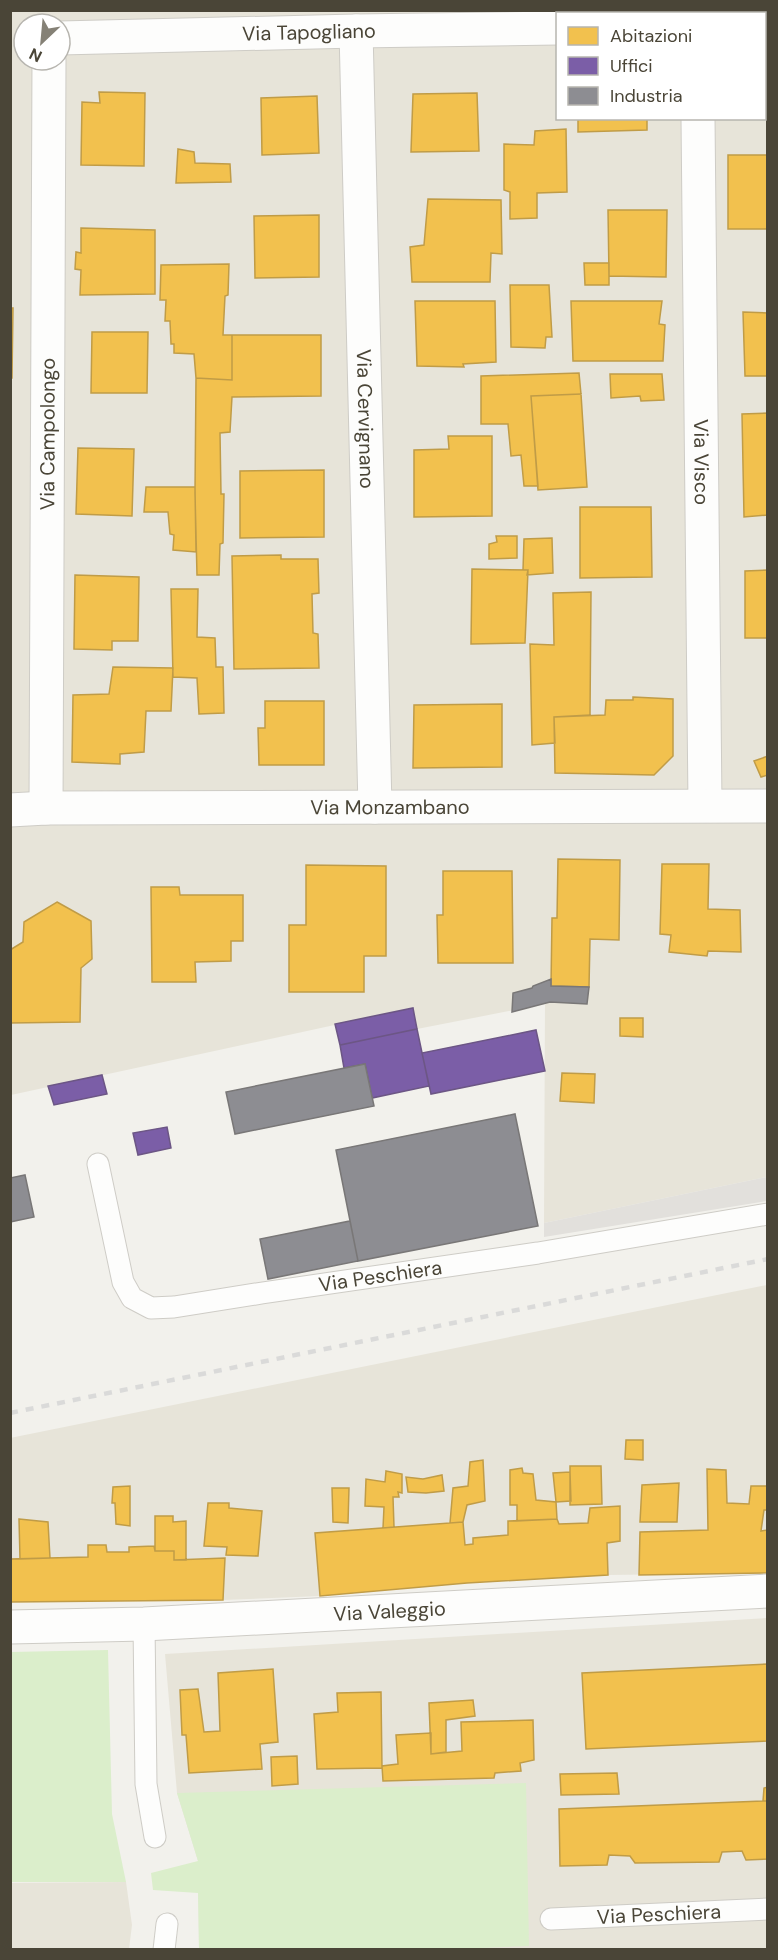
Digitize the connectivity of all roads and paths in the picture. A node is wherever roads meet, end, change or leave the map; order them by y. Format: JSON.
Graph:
{"nodes":[{"id":1,"x":556,"y":28,"type":"edge"},
{"id":2,"x":356,"y":31,"type":"junction"},
{"id":3,"x":72,"y":38,"type":"edge"},
{"id":4,"x":49,"y":72,"type":"edge"},
{"id":5,"x":698,"y":120,"type":"edge"},
{"id":6,"x":705,"y":806,"type":"junction"},
{"id":7,"x":768,"y":806,"type":"edge"},
{"id":8,"x":375,"y":807,"type":"junction"},
{"id":9,"x":46,"y":808,"type":"junction"},
{"id":10,"x":10,"y":810,"type":"edge"},
{"id":11,"x":98,"y":1164,"type":"dead end"},
{"id":12,"x":768,"y":1214,"type":"edge"},
{"id":13,"x":768,"y":1591,"type":"edge"},
{"id":14,"x":144,"y":1624,"type":"junction"},
{"id":15,"x":10,"y":1627,"type":"edge"},
{"id":16,"x":155,"y":1837,"type":"dead end"},
{"id":17,"x":768,"y":1910,"type":"edge"},
{"id":18,"x":551,"y":1918,"type":"dead end"},
{"id":19,"x":166,"y":1924,"type":"dead end"},
{"id":20,"x":164,"y":1950,"type":"edge"}],
"edges":[{"from":1,"to":2,"type":"street","name":"Via Tapogliano"},
{"from":2,"to":3,"type":"street","name":"Via Tapogliano"},
{"from":2,"to":8,"type":"street","name":"Via Cervignano"},
{"from":4,"to":9,"type":"street","name":"Via Campolongo"},
{"from":5,"to":6,"type":"street","name":"Via Visco"},
{"from":6,"to":7,"type":"street","name":"Via Monzambano"},
{"from":6,"to":8,"type":"street","name":"Via Monzambano"},
{"from":8,"to":9,"type":"street","name":"Via Monzambano"},
{"from":9,"to":10,"type":"street","name":"Via Monzambano"},
{"from":11,"to":12,"type":"lane","name":"Via Peschiera"},
{"from":13,"to":14,"type":"street","name":"Via Valeggio"},
{"from":14,"to":15,"type":"street","name":"Via Valeggio"},
{"from":14,"to":16,"type":"lane"},
{"from":17,"to":18,"type":"lane","name":"Via Peschiera"},
{"from":19,"to":20,"type":"lane"}]}
